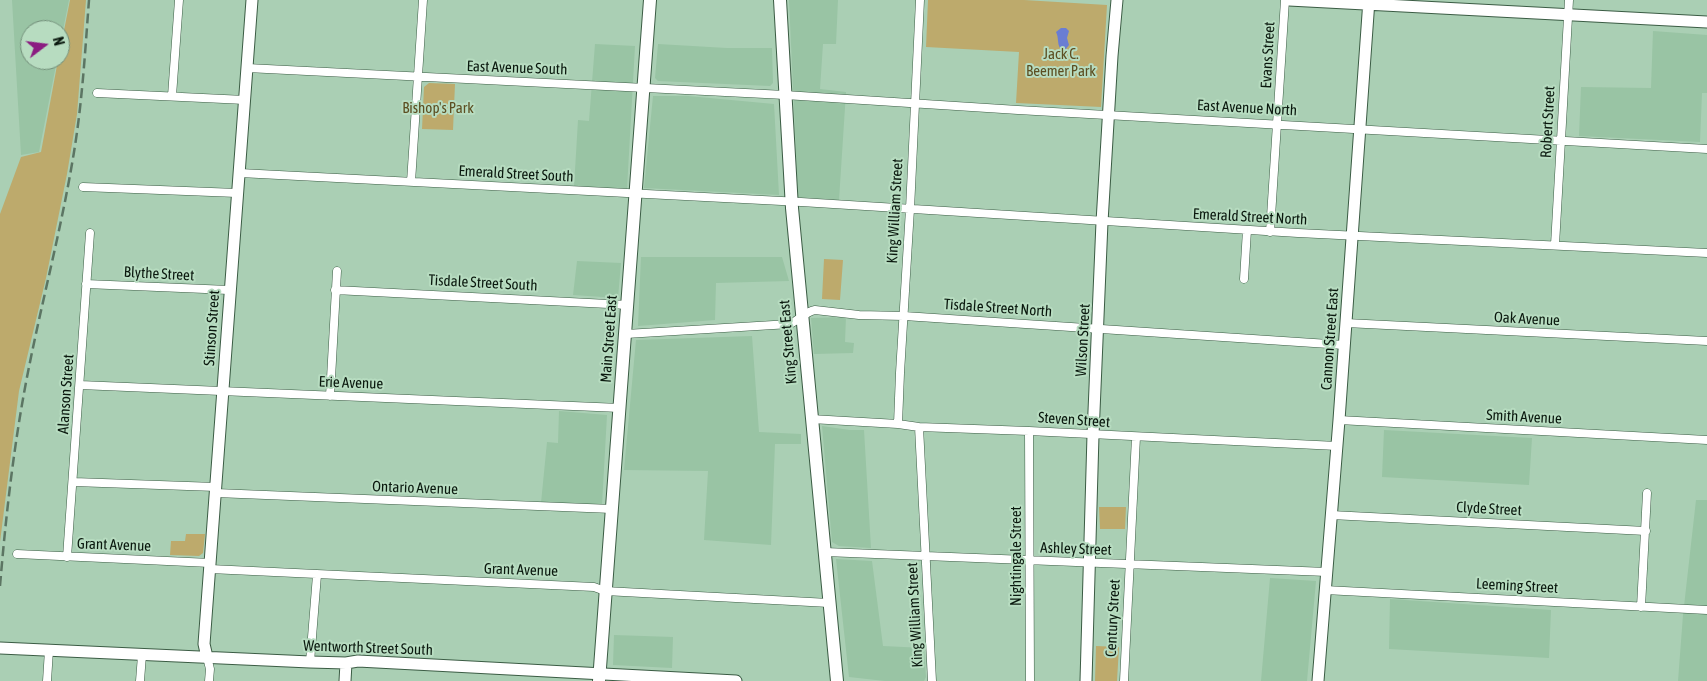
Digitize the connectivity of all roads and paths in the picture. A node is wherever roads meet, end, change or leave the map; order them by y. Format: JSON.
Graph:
{"nodes":[{"id":1,"x":179,"y":0,"type":"edge"},
{"id":2,"x":252,"y":0,"type":"edge"},
{"id":3,"x":423,"y":0,"type":"edge"},
{"id":4,"x":650,"y":0,"type":"edge"},
{"id":5,"x":780,"y":0,"type":"edge"},
{"id":6,"x":920,"y":0,"type":"edge"},
{"id":7,"x":1117,"y":0,"type":"edge"},
{"id":8,"x":1287,"y":0,"type":"edge"},
{"id":9,"x":1569,"y":0,"type":"edge"},
{"id":10,"x":1369,"y":2,"type":"edge"},
{"id":11,"x":1568,"y":15,"type":"junction"},
{"id":12,"x":1707,"y":22,"type":"edge"},
{"id":13,"x":247,"y":68,"type":"junction"},
{"id":14,"x":418,"y":76,"type":"junction"},
{"id":15,"x":644,"y":88,"type":"junction"},
{"id":16,"x":96,"y":93,"type":"dead end"},
{"id":17,"x":785,"y":95,"type":"junction"},
{"id":18,"x":172,"y":96,"type":"junction"},
{"id":19,"x":244,"y":100,"type":"junction"},
{"id":20,"x":915,"y":103,"type":"junction"},
{"id":21,"x":1108,"y":114,"type":"junction"},
{"id":22,"x":1278,"y":124,"type":"junction"},
{"id":23,"x":1360,"y":129,"type":"junction"},
{"id":24,"x":1561,"y":140,"type":"junction"},
{"id":25,"x":1707,"y":149,"type":"edge"},
{"id":26,"x":240,"y":173,"type":"junction"},
{"id":27,"x":411,"y":182,"type":"junction"},
{"id":28,"x":83,"y":187,"type":"dead end"},
{"id":29,"x":237,"y":193,"type":"junction"},
{"id":30,"x":636,"y":194,"type":"junction"},
{"id":31,"x":791,"y":201,"type":"junction"},
{"id":32,"x":910,"y":209,"type":"junction"},
{"id":33,"x":1102,"y":222,"type":"junction"},
{"id":34,"x":1247,"y":230,"type":"junction"},
{"id":35,"x":1270,"y":232,"type":"junction"},
{"id":36,"x":90,"y":233,"type":"dead end"},
{"id":37,"x":1353,"y":236,"type":"junction"},
{"id":38,"x":1555,"y":245,"type":"junction"},
{"id":39,"x":1707,"y":253,"type":"edge"},
{"id":40,"x":337,"y":271,"type":"dead end"},
{"id":41,"x":1244,"y":279,"type":"dead end"},
{"id":42,"x":86,"y":284,"type":"junction"},
{"id":43,"x":230,"y":290,"type":"junction"},
{"id":44,"x":335,"y":290,"type":"junction"},
{"id":45,"x":628,"y":305,"type":"junction"},
{"id":46,"x":802,"y":316,"type":"junction"},
{"id":47,"x":904,"y":316,"type":"junction"},
{"id":48,"x":1346,"y":323,"type":"junction"},
{"id":49,"x":1098,"y":328,"type":"junction"},
{"id":50,"x":626,"y":334,"type":"junction"},
{"id":51,"x":1707,"y":341,"type":"edge"},
{"id":52,"x":1344,"y":345,"type":"junction"},
{"id":53,"x":80,"y":385,"type":"junction"},
{"id":54,"x":223,"y":391,"type":"junction"},
{"id":55,"x":330,"y":396,"type":"junction"},
{"id":56,"x":620,"y":408,"type":"junction"},
{"id":57,"x":811,"y":419,"type":"junction"},
{"id":58,"x":1339,"y":420,"type":"junction"},
{"id":59,"x":898,"y":424,"type":"junction"},
{"id":60,"x":919,"y":427,"type":"junction"},
{"id":61,"x":1029,"y":431,"type":"junction"},
{"id":62,"x":1093,"y":435,"type":"junction"},
{"id":63,"x":1136,"y":437,"type":"junction"},
{"id":64,"x":1707,"y":440,"type":"edge"},
{"id":65,"x":1337,"y":446,"type":"junction"},
{"id":66,"x":74,"y":482,"type":"junction"},
{"id":67,"x":216,"y":490,"type":"junction"},
{"id":68,"x":1648,"y":493,"type":"dead end"},
{"id":69,"x":612,"y":509,"type":"junction"},
{"id":70,"x":1331,"y":515,"type":"junction"},
{"id":71,"x":1646,"y":531,"type":"junction"},
{"id":72,"x":825,"y":552,"type":"junction"},
{"id":73,"x":17,"y":554,"type":"dead end"},
{"id":74,"x":67,"y":557,"type":"junction"},
{"id":75,"x":925,"y":557,"type":"junction"},
{"id":76,"x":1030,"y":560,"type":"junction"},
{"id":77,"x":1090,"y":563,"type":"junction"},
{"id":78,"x":1130,"y":564,"type":"junction"},
{"id":79,"x":210,"y":566,"type":"junction"},
{"id":80,"x":1327,"y":572,"type":"junction"},
{"id":81,"x":317,"y":575,"type":"junction"},
{"id":82,"x":1325,"y":590,"type":"junction"},
{"id":83,"x":605,"y":591,"type":"junction"},
{"id":84,"x":829,"y":603,"type":"junction"},
{"id":85,"x":1641,"y":606,"type":"junction"},
{"id":86,"x":1707,"y":610,"type":"edge"},
{"id":87,"x":0,"y":648,"type":"edge"},
{"id":88,"x":49,"y":650,"type":"junction"},
{"id":89,"x":142,"y":655,"type":"junction"},
{"id":90,"x":207,"y":657,"type":"junction"},
{"id":91,"x":310,"y":662,"type":"junction"},
{"id":92,"x":346,"y":663,"type":"junction"},
{"id":93,"x":599,"y":678,"type":"edge"},
{"id":94,"x":46,"y":681,"type":"edge"},
{"id":95,"x":140,"y":681,"type":"edge"},
{"id":96,"x":209,"y":681,"type":"edge"},
{"id":97,"x":345,"y":681,"type":"edge"},
{"id":98,"x":722,"y":681,"type":"edge"},
{"id":99,"x":736,"y":681,"type":"edge"},
{"id":100,"x":837,"y":681,"type":"edge"},
{"id":101,"x":932,"y":681,"type":"edge"},
{"id":102,"x":1030,"y":681,"type":"edge"},
{"id":103,"x":1086,"y":681,"type":"edge"},
{"id":104,"x":1124,"y":681,"type":"edge"},
{"id":105,"x":1318,"y":681,"type":"edge"}],
"edges":[{"from":1,"to":18,"type":"street"},
{"from":2,"to":13,"type":"main road","name":"Stinson Street"},
{"from":3,"to":14,"type":"street"},
{"from":4,"to":15,"type":"main road","name":"Main Street East"},
{"from":5,"to":17,"type":"main road","name":"King Street East"},
{"from":6,"to":20,"type":"street","name":"King William Street"},
{"from":7,"to":21,"type":"main road","name":"Wilson Street"},
{"from":8,"to":10,"type":"main road"},
{"from":8,"to":22,"type":"street","name":"Evans Street"},
{"from":9,"to":11,"type":"street","name":"Robert Street"},
{"from":10,"to":11,"type":"main road"},
{"from":10,"to":23,"type":"main road","name":"Cannon Street East"},
{"from":11,"to":12,"type":"main road"},
{"from":11,"to":24,"type":"street","name":"Robert Street"},
{"from":13,"to":14,"type":"street","name":"East Avenue South"},
{"from":13,"to":19,"type":"main road","name":"Stinson Street"},
{"from":14,"to":15,"type":"street","name":"East Avenue South"},
{"from":14,"to":27,"type":"street"},
{"from":15,"to":17,"type":"street","name":"East Avenue South"},
{"from":15,"to":30,"type":"main road","name":"Main Street East"},
{"from":16,"to":18,"type":"street"},
{"from":17,"to":20,"type":"street","name":"East Avenue North"},
{"from":17,"to":31,"type":"main road","name":"King Street East"},
{"from":18,"to":19,"type":"street"},
{"from":19,"to":26,"type":"main road","name":"Stinson Street"},
{"from":20,"to":21,"type":"street","name":"East Avenue North"},
{"from":20,"to":32,"type":"street","name":"King William Street"},
{"from":21,"to":22,"type":"street","name":"East Avenue North"},
{"from":21,"to":33,"type":"main road","name":"Wilson Street"},
{"from":22,"to":23,"type":"street","name":"East Avenue North"},
{"from":22,"to":35,"type":"street","name":"Evans Street"},
{"from":23,"to":24,"type":"street","name":"East Avenue North"},
{"from":23,"to":37,"type":"main road","name":"Cannon Street East"},
{"from":24,"to":25,"type":"street","name":"East Avenue North"},
{"from":24,"to":38,"type":"street","name":"Robert Street"},
{"from":26,"to":27,"type":"street","name":"Emerald Street South"},
{"from":26,"to":29,"type":"main road","name":"Stinson Street"},
{"from":27,"to":30,"type":"street","name":"Emerald Street South"},
{"from":28,"to":29,"type":"street"},
{"from":29,"to":43,"type":"main road","name":"Stinson Street"},
{"from":30,"to":31,"type":"street","name":"Emerald Street South"},
{"from":30,"to":45,"type":"main road","name":"Main Street East"},
{"from":31,"to":32,"type":"street","name":"Emerald Street North"},
{"from":31,"to":46,"type":"main road","name":"King Street East"},
{"from":32,"to":33,"type":"street","name":"Emerald Street North"},
{"from":32,"to":47,"type":"street","name":"King William Street"},
{"from":33,"to":34,"type":"street","name":"Emerald Street North"},
{"from":33,"to":49,"type":"main road","name":"Wilson Street"},
{"from":34,"to":35,"type":"street","name":"Emerald Street North"},
{"from":34,"to":41,"type":"street"},
{"from":35,"to":37,"type":"street","name":"Emerald Street North"},
{"from":36,"to":42,"type":"street","name":"Alanson Street"},
{"from":37,"to":38,"type":"street","name":"Emerald Street North"},
{"from":37,"to":48,"type":"main road","name":"Cannon Street East"},
{"from":38,"to":39,"type":"street","name":"Emerald Street North"},
{"from":40,"to":44,"type":"street"},
{"from":42,"to":43,"type":"street","name":"Blythe Street"},
{"from":42,"to":53,"type":"street","name":"Alanson Street"},
{"from":43,"to":54,"type":"main road","name":"Stinson Street"},
{"from":44,"to":45,"type":"street","name":"Tisdale Street South"},
{"from":44,"to":55,"type":"street"},
{"from":45,"to":50,"type":"main road","name":"Main Street East"},
{"from":46,"to":47,"type":"street","name":"Tisdale Street North"},
{"from":46,"to":50,"type":"street"},
{"from":46,"to":57,"type":"main road","name":"King Street East"},
{"from":47,"to":49,"type":"street","name":"Tisdale Street North"},
{"from":47,"to":59,"type":"street","name":"King William Street"},
{"from":48,"to":51,"type":"street","name":"Oak Avenue"},
{"from":48,"to":52,"type":"main road","name":"Cannon Street East"},
{"from":49,"to":52,"type":"street","name":"Tisdale Street North"},
{"from":49,"to":62,"type":"main road","name":"Wilson Street"},
{"from":50,"to":56,"type":"main road","name":"Main Street East"},
{"from":52,"to":58,"type":"main road","name":"Cannon Street East"},
{"from":53,"to":54,"type":"street","name":"Erie Avenue"},
{"from":53,"to":66,"type":"street","name":"Alanson Street"},
{"from":54,"to":55,"type":"street","name":"Erie Avenue"},
{"from":54,"to":67,"type":"main road","name":"Stinson Street"},
{"from":55,"to":56,"type":"street","name":"Erie Avenue"},
{"from":56,"to":69,"type":"main road","name":"Main Street East"},
{"from":57,"to":59,"type":"street","name":"Steven Street"},
{"from":57,"to":72,"type":"main road","name":"King Street East"},
{"from":58,"to":64,"type":"street","name":"Smith Avenue"},
{"from":58,"to":65,"type":"main road","name":"Cannon Street East"},
{"from":59,"to":60,"type":"street","name":"Steven Street"},
{"from":60,"to":61,"type":"street","name":"Steven Street"},
{"from":60,"to":75,"type":"street","name":"King William Street"},
{"from":61,"to":62,"type":"street","name":"Steven Street"},
{"from":61,"to":76,"type":"street","name":"Nightingale Street"},
{"from":62,"to":63,"type":"street","name":"Steven Street"},
{"from":62,"to":77,"type":"main road","name":"Wilson Street"},
{"from":63,"to":65,"type":"street","name":"Steven Street"},
{"from":63,"to":78,"type":"street","name":"Century Street"},
{"from":65,"to":70,"type":"main road","name":"Cannon Street East"},
{"from":66,"to":67,"type":"street","name":"Ontario Avenue"},
{"from":66,"to":74,"type":"street","name":"Alanson Street"},
{"from":67,"to":69,"type":"street","name":"Ontario Avenue"},
{"from":67,"to":79,"type":"main road","name":"Stinson Street"},
{"from":68,"to":71,"type":"street"},
{"from":69,"to":83,"type":"main road","name":"Main Street East"},
{"from":70,"to":71,"type":"street","name":"Clyde Street"},
{"from":70,"to":80,"type":"main road","name":"Cannon Street East"},
{"from":71,"to":85,"type":"street"},
{"from":72,"to":75,"type":"street","name":"Ashley Street"},
{"from":72,"to":84,"type":"main road","name":"King Street East"},
{"from":73,"to":74,"type":"street","name":"Grant Avenue"},
{"from":74,"to":79,"type":"street","name":"Grant Avenue"},
{"from":75,"to":76,"type":"street","name":"Ashley Street"},
{"from":75,"to":101,"type":"street","name":"King William Street"},
{"from":76,"to":77,"type":"street","name":"Ashley Street"},
{"from":76,"to":102,"type":"street","name":"Nightingale Street"},
{"from":77,"to":78,"type":"street","name":"Ashley Street"},
{"from":77,"to":103,"type":"main road","name":"Wilson Street"},
{"from":78,"to":80,"type":"street","name":"Ashley Street"},
{"from":78,"to":104,"type":"street","name":"Century Street"},
{"from":79,"to":81,"type":"street","name":"Grant Avenue"},
{"from":79,"to":90,"type":"main road","name":"Stinson Street"},
{"from":80,"to":82,"type":"main road","name":"Cannon Street East"},
{"from":81,"to":83,"type":"street","name":"Grant Avenue"},
{"from":81,"to":91,"type":"street"},
{"from":82,"to":85,"type":"street","name":"Leeming Street"},
{"from":82,"to":105,"type":"main road","name":"Cannon Street East"},
{"from":83,"to":84,"type":"street","name":"Grant Avenue"},
{"from":83,"to":93,"type":"main road","name":"Main Street East"},
{"from":84,"to":100,"type":"main road","name":"King Street East"},
{"from":85,"to":86,"type":"street","name":"Leeming Street"},
{"from":87,"to":88,"type":"main road","name":"Wentworth Street South"},
{"from":88,"to":89,"type":"main road","name":"Wentworth Street South"},
{"from":88,"to":94,"type":"street"},
{"from":89,"to":90,"type":"main road","name":"Wentworth Street South"},
{"from":89,"to":95,"type":"street"},
{"from":90,"to":91,"type":"main road","name":"Wentworth Street South"},
{"from":90,"to":96,"type":"street"},
{"from":91,"to":92,"type":"main road","name":"Wentworth Street South"},
{"from":92,"to":93,"type":"main road","name":"Wentworth Street South"},
{"from":92,"to":97,"type":"main road"},
{"from":93,"to":98,"type":"main road","name":"Wentworth Street South"},
{"from":98,"to":99,"type":"main road","name":"Wentworth Street South"}]}
